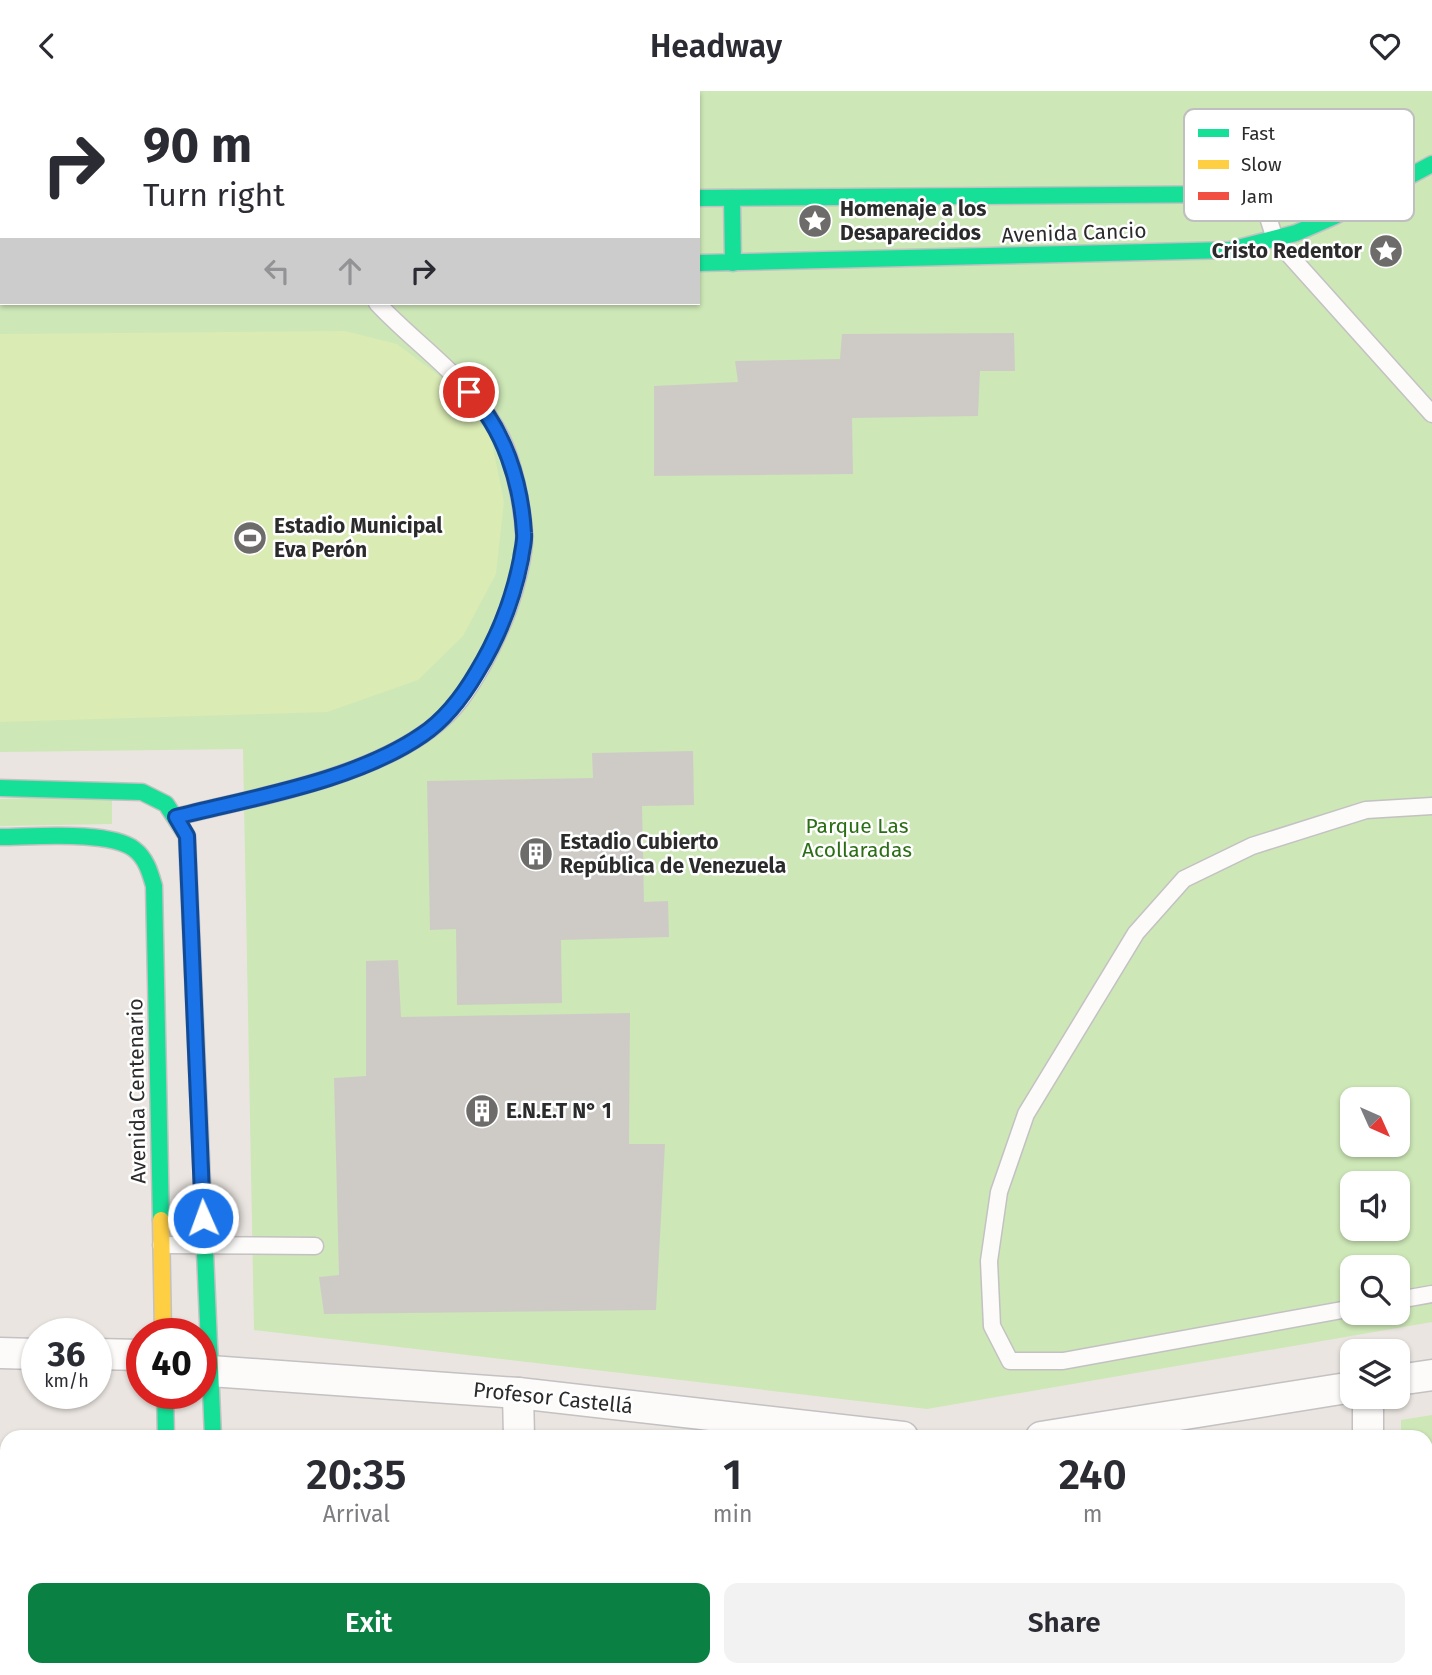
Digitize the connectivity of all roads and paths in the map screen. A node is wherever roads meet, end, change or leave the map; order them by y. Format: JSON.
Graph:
{"nodes":[{"id":1,"x":1432,"y":163,"type":"edge"},
{"id":2,"x":1414,"y":166,"type":"edge"},
{"id":3,"x":1414,"y":173,"type":"edge"},
{"id":4,"x":1184,"y":194,"type":"edge"},
{"id":5,"x":700,"y":198,"type":"edge"},
{"id":6,"x":732,"y":198,"type":"junction"},
{"id":7,"x":1269,"y":221,"type":"edge"},
{"id":8,"x":1324,"y":221,"type":"edge"},
{"id":9,"x":1275,"y":239,"type":"junction"},
{"id":10,"x":700,"y":263,"type":"edge"},
{"id":11,"x":733,"y":263,"type":"junction"},
{"id":12,"x":379,"y":305,"type":"edge"},
{"id":13,"x":1432,"y":414,"type":"edge"},
{"id":14,"x":0,"y":788,"type":"edge"},
{"id":15,"x":1432,"y":806,"type":"edge"},
{"id":16,"x":170,"y":815,"type":"junction"},
{"id":17,"x":0,"y":837,"type":"edge"},
{"id":18,"x":161,"y":1245,"type":"junction"},
{"id":19,"x":205,"y":1245,"type":"junction"},
{"id":20,"x":314,"y":1246,"type":"dead end"},
{"id":21,"x":1432,"y":1294,"type":"edge"},
{"id":22,"x":1410,"y":1298,"type":"edge"},
{"id":23,"x":1340,"y":1310,"type":"edge"},
{"id":24,"x":163,"y":1318,"type":"edge"},
{"id":25,"x":206,"y":1318,"type":"edge"},
{"id":26,"x":0,"y":1353,"type":"edge"},
{"id":27,"x":21,"y":1354,"type":"edge"},
{"id":28,"x":217,"y":1370,"type":"edge"},
{"id":29,"x":1432,"y":1375,"type":"edge"},
{"id":30,"x":1410,"y":1378,"type":"edge"},
{"id":31,"x":1340,"y":1389,"type":"edge"},
{"id":32,"x":518,"y":1393,"type":"junction"},
{"id":33,"x":165,"y":1409,"type":"edge"},
{"id":34,"x":211,"y":1409,"type":"edge"},
{"id":35,"x":1368,"y":1409,"type":"edge"},
{"id":36,"x":166,"y":1430,"type":"edge"},
{"id":37,"x":213,"y":1430,"type":"edge"},
{"id":38,"x":519,"y":1430,"type":"edge"},
{"id":39,"x":796,"y":1430,"type":"edge"},
{"id":40,"x":1094,"y":1430,"type":"edge"},
{"id":41,"x":1368,"y":1430,"type":"edge"}],
"edges":[{"from":1,"to":2,"type":"main road","name":"Avenida Cancio"},
{"from":1,"to":3,"type":"main road","name":"Avenida Cancio"},
{"from":4,"to":6,"type":"main road","name":"Avenida Cancio"},
{"from":5,"to":6,"type":"main road","name":"Avenida Cancio"},
{"from":6,"to":11,"type":"main road"},
{"from":7,"to":9,"type":"lane"},
{"from":8,"to":9,"type":"main road","name":"Avenida Cancio"},
{"from":9,"to":11,"type":"main road","name":"Avenida Cancio"},
{"from":9,"to":13,"type":"lane"},
{"from":10,"to":11,"type":"main road","name":"Avenida Cancio"},
{"from":12,"to":16,"type":"lane"},
{"from":14,"to":16,"type":"main road"},
{"from":15,"to":23,"type":"lane"},
{"from":16,"to":19,"type":"main road"},
{"from":17,"to":18,"type":"main road","name":"Avenida Centenario"},
{"from":18,"to":19,"type":"lane"},
{"from":18,"to":24,"type":"main road","name":"Avenida Centenario"},
{"from":19,"to":20,"type":"lane"},
{"from":19,"to":25,"type":"main road"},
{"from":21,"to":22,"type":"lane"},
{"from":26,"to":27,"type":"street"},
{"from":28,"to":32,"type":"street","name":"Profesor Castellá"},
{"from":29,"to":30,"type":"street"},
{"from":31,"to":40,"type":"street"},
{"from":32,"to":38,"type":"street"},
{"from":32,"to":39,"type":"street","name":"Profesor Castellá"},
{"from":33,"to":36,"type":"main road"},
{"from":34,"to":37,"type":"main road"},
{"from":35,"to":41,"type":"street"}]}
